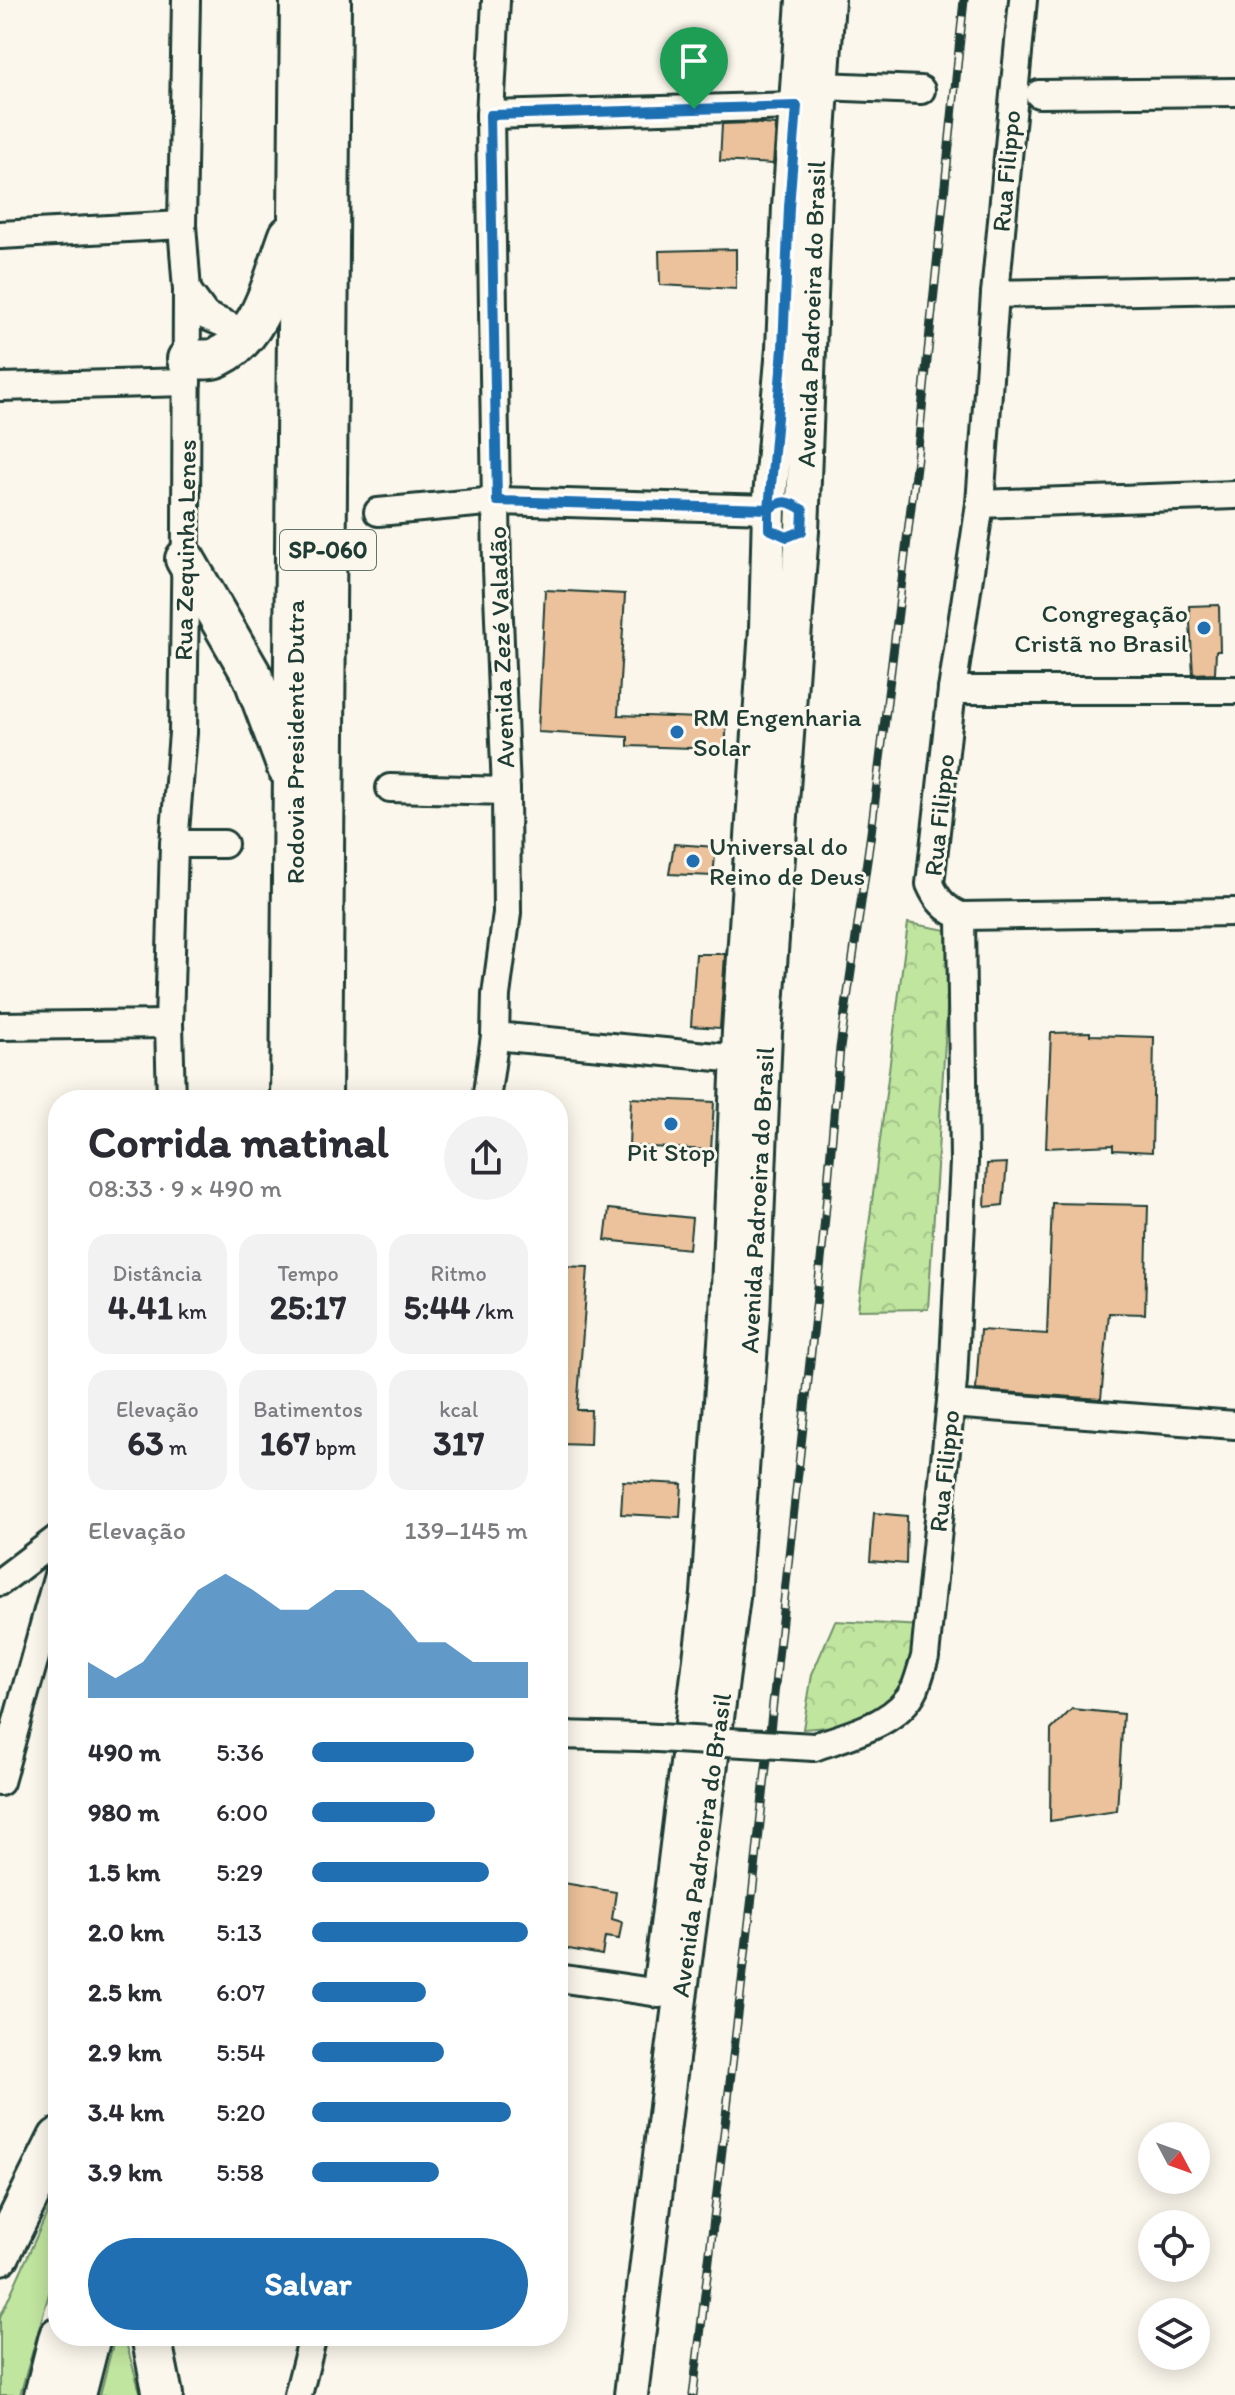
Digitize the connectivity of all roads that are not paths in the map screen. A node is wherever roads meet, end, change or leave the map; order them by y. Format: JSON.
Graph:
{"nodes":[{"id":1,"x":186,"y":0,"type":"edge"},
{"id":2,"x":300,"y":0,"type":"edge"},
{"id":3,"x":331,"y":0,"type":"edge"},
{"id":4,"x":496,"y":0,"type":"edge"},
{"id":5,"x":803,"y":0,"type":"edge"},
{"id":6,"x":828,"y":0,"type":"edge"},
{"id":7,"x":1023,"y":0,"type":"edge"},
{"id":8,"x":822,"y":86,"type":"junction"},
{"id":9,"x":921,"y":90,"type":"dead end"},
{"id":10,"x":1235,"y":92,"type":"edge"},
{"id":11,"x":1039,"y":94,"type":"dead end"},
{"id":12,"x":797,"y":106,"type":"junction"},
{"id":13,"x":490,"y":115,"type":"junction"},
{"id":14,"x":297,"y":214,"type":"junction"},
{"id":15,"x":182,"y":225,"type":"junction"},
{"id":16,"x":0,"y":235,"type":"edge"},
{"id":17,"x":1235,"y":289,"type":"edge"},
{"id":18,"x":187,"y":290,"type":"junction"},
{"id":19,"x":995,"y":294,"type":"junction"},
{"id":20,"x":256,"y":323,"type":"junction"},
{"id":21,"x":187,"y":370,"type":"junction"},
{"id":22,"x":0,"y":387,"type":"edge"},
{"id":23,"x":1235,"y":495,"type":"edge"},
{"id":24,"x":497,"y":501,"type":"junction"},
{"id":25,"x":980,"y":504,"type":"junction"},
{"id":26,"x":378,"y":512,"type":"dead end"},
{"id":27,"x":769,"y":519,"type":"junction"},
{"id":28,"x":802,"y":520,"type":"junction"},
{"id":29,"x":185,"y":559,"type":"junction"},
{"id":30,"x":952,"y":690,"type":"junction"},
{"id":31,"x":1235,"y":690,"type":"edge"},
{"id":32,"x":390,"y":788,"type":"dead end"},
{"id":33,"x":295,"y":789,"type":"junction"},
{"id":34,"x":506,"y":791,"type":"junction"},
{"id":35,"x":174,"y":844,"type":"junction"},
{"id":36,"x":224,"y":844,"type":"dead end"},
{"id":37,"x":1235,"y":912,"type":"edge"},
{"id":38,"x":961,"y":916,"type":"junction"},
{"id":39,"x":169,"y":1024,"type":"junction"},
{"id":40,"x":0,"y":1026,"type":"edge"},
{"id":41,"x":495,"y":1036,"type":"junction"},
{"id":42,"x":739,"y":1059,"type":"junction"},
{"id":43,"x":171,"y":1090,"type":"edge"},
{"id":44,"x":290,"y":1090,"type":"edge"},
{"id":45,"x":322,"y":1090,"type":"edge"},
{"id":46,"x":487,"y":1090,"type":"edge"},
{"id":47,"x":951,"y":1404,"type":"junction"},
{"id":48,"x":1235,"y":1425,"type":"edge"},
{"id":49,"x":48,"y":1546,"type":"edge"},
{"id":50,"x":0,"y":1582,"type":"edge"},
{"id":51,"x":48,"y":1611,"type":"edge"},
{"id":52,"x":568,"y":1735,"type":"edge"},
{"id":53,"x":0,"y":1782,"type":"edge"},
{"id":54,"x":568,"y":1979,"type":"edge"},
{"id":55,"x":659,"y":1993,"type":"junction"},
{"id":56,"x":48,"y":2158,"type":"edge"},
{"id":57,"x":0,"y":2255,"type":"edge"},
{"id":58,"x":56,"y":2346,"type":"edge"},
{"id":59,"x":88,"y":2346,"type":"edge"},
{"id":60,"x":153,"y":2346,"type":"edge"},
{"id":61,"x":310,"y":2346,"type":"edge"},
{"id":62,"x":44,"y":2395,"type":"edge"},
{"id":63,"x":76,"y":2395,"type":"edge"},
{"id":64,"x":163,"y":2395,"type":"edge"},
{"id":65,"x":298,"y":2395,"type":"edge"},
{"id":66,"x":609,"y":2395,"type":"edge"},
{"id":67,"x":631,"y":2395,"type":"edge"}],
"edges":[{"from":1,"to":15,"type":"street","name":"Rua Zequinha Lenes"},
{"from":2,"to":14,"type":"highway","name":"Rodovia Presidente Dutra","number":"SP-060"},
{"from":3,"to":45,"type":"highway","name":"Rodovia Presidente Dutra","number":"SP-060"},
{"from":4,"to":13,"type":"street","name":"Avenida Zezé Valadão"},
{"from":5,"to":12,"type":"main road","name":"Avenida Padroeira do Brasil"},
{"from":6,"to":8,"type":"main road","name":"Avenida Padroeira do Brasil"},
{"from":7,"to":19,"type":"street","name":"Rua Filippo"},
{"from":8,"to":9,"type":"street"},
{"from":8,"to":28,"type":"main road","name":"Avenida Padroeira do Brasil"},
{"from":10,"to":11,"type":"street"},
{"from":12,"to":13,"type":"street"},
{"from":12,"to":27,"type":"main road","name":"Avenida Padroeira do Brasil"},
{"from":13,"to":24,"type":"street","name":"Avenida Zezé Valadão"},
{"from":14,"to":20,"type":"highway"},
{"from":14,"to":33,"type":"highway","name":"Rodovia Presidente Dutra","number":"SP-060"},
{"from":15,"to":16,"type":"street"},
{"from":15,"to":18,"type":"street","name":"Rua Zequinha Lenes"},
{"from":17,"to":19,"type":"street"},
{"from":18,"to":20,"type":"street"},
{"from":18,"to":21,"type":"street","name":"Rua Zequinha Lenes"},
{"from":19,"to":25,"type":"street","name":"Rua Filippo"},
{"from":20,"to":21,"type":"highway"},
{"from":21,"to":22,"type":"street"},
{"from":21,"to":29,"type":"street","name":"Rua Zequinha Lenes"},
{"from":23,"to":25,"type":"street"},
{"from":24,"to":26,"type":"street"},
{"from":24,"to":27,"type":"street"},
{"from":24,"to":34,"type":"street","name":"Avenida Zezé Valadão"},
{"from":25,"to":30,"type":"street","name":"Rua Filippo"},
{"from":27,"to":28,"type":"main road"},
{"from":27,"to":42,"type":"main road","name":"Avenida Padroeira do Brasil"},
{"from":28,"to":67,"type":"main road","name":"Avenida Padroeira do Brasil"},
{"from":29,"to":33,"type":"highway"},
{"from":29,"to":35,"type":"street","name":"Rua Zequinha Lenes"},
{"from":30,"to":31,"type":"street"},
{"from":30,"to":38,"type":"street","name":"Rua Filippo"},
{"from":32,"to":34,"type":"street"},
{"from":33,"to":44,"type":"highway","name":"Rodovia Presidente Dutra","number":"SP-060"},
{"from":34,"to":41,"type":"street","name":"Avenida Zezé Valadão"},
{"from":35,"to":36,"type":"street"},
{"from":35,"to":39,"type":"street","name":"Rua Zequinha Lenes"},
{"from":37,"to":38,"type":"street"},
{"from":38,"to":47,"type":"street","name":"Rua Filippo"},
{"from":39,"to":40,"type":"street"},
{"from":39,"to":43,"type":"street","name":"Rua Zequinha Lenes"},
{"from":41,"to":42,"type":"street"},
{"from":41,"to":46,"type":"street","name":"Avenida Zezé Valadão"},
{"from":42,"to":55,"type":"main road","name":"Avenida Padroeira do Brasil"},
{"from":47,"to":48,"type":"street"},
{"from":47,"to":52,"type":"street","name":"Rua Filippo","bridge":true},
{"from":49,"to":50,"type":"street"},
{"from":51,"to":53,"type":"street"},
{"from":54,"to":55,"type":"street"},
{"from":55,"to":66,"type":"main road","name":"Avenida Padroeira do Brasil"},
{"from":56,"to":57,"type":"highway"},
{"from":58,"to":62,"type":"highway"},
{"from":59,"to":63,"type":"highway"},
{"from":60,"to":64,"type":"highway"},
{"from":61,"to":65,"type":"street"}]}
